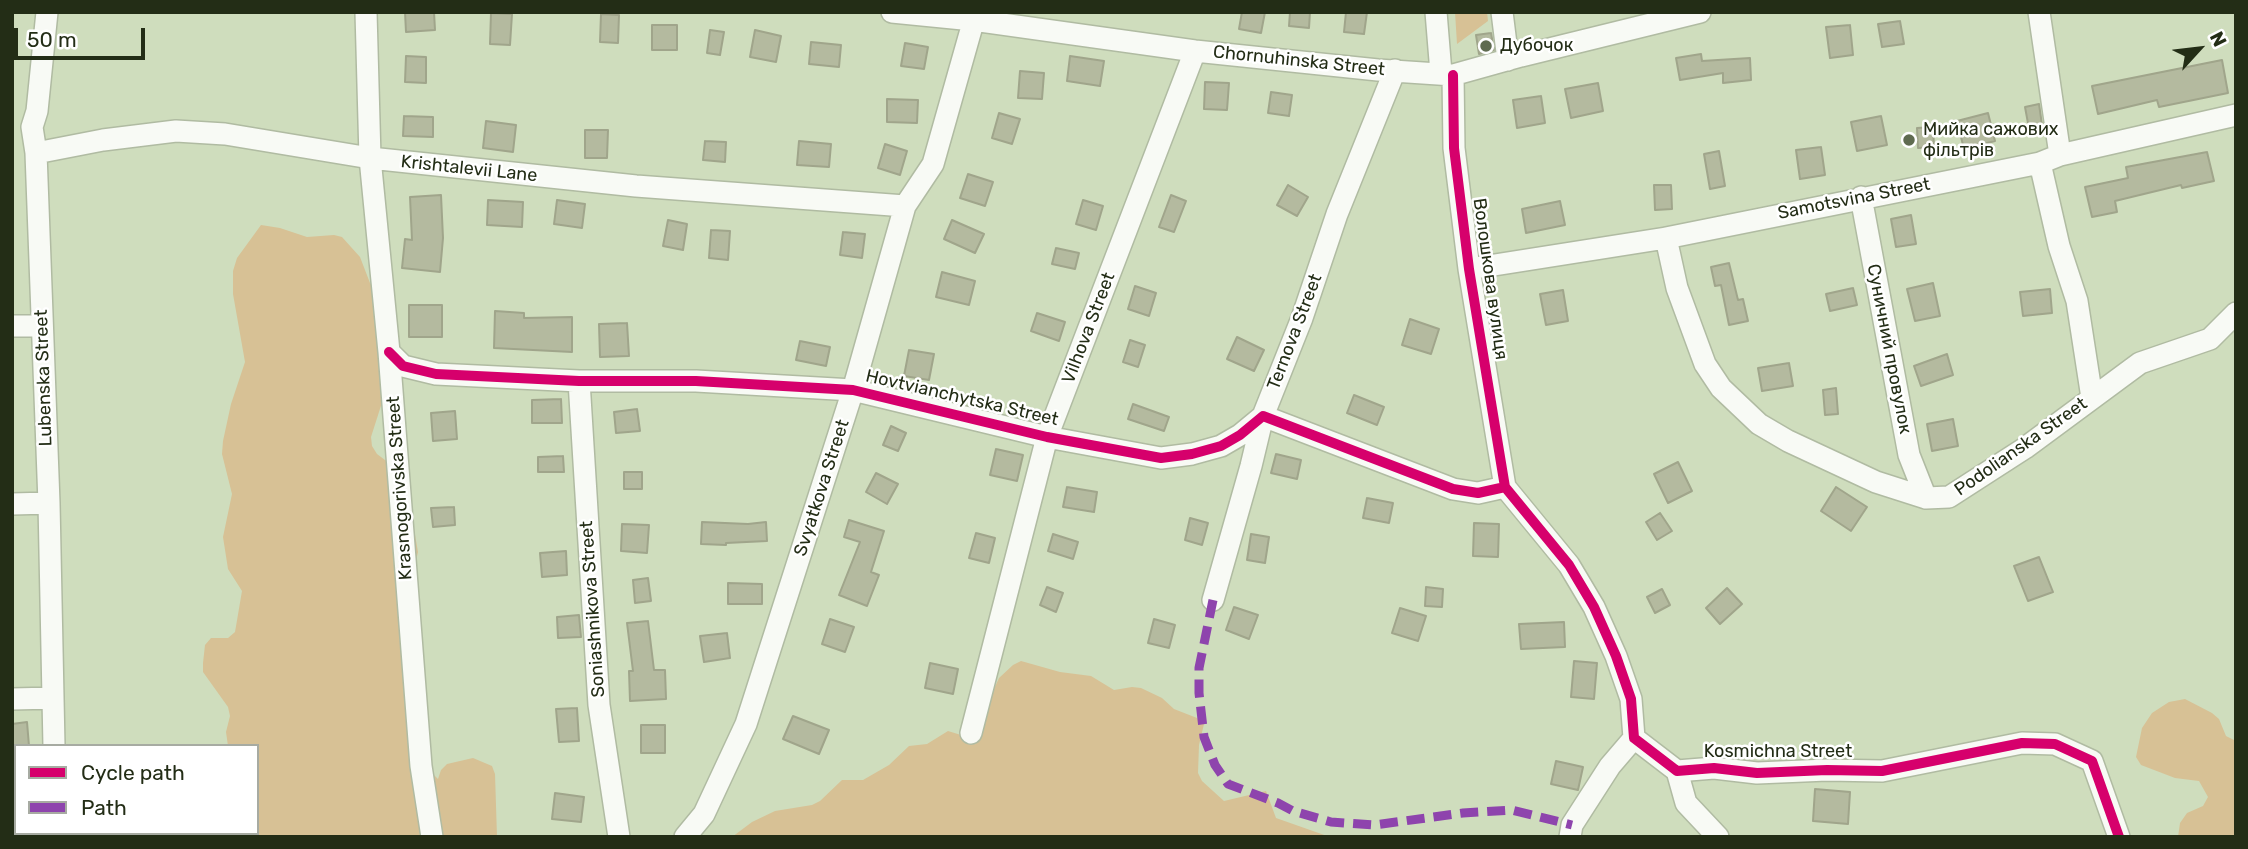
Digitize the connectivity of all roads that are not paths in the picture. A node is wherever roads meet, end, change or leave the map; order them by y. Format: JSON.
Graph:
{"nodes":[{"id":1,"x":47,"y":12,"type":"edge"},
{"id":2,"x":366,"y":12,"type":"edge"},
{"id":3,"x":892,"y":12,"type":"edge"},
{"id":4,"x":1436,"y":12,"type":"edge"},
{"id":5,"x":1502,"y":12,"type":"edge"},
{"id":6,"x":1700,"y":12,"type":"edge"},
{"id":7,"x":2039,"y":12,"type":"edge"},
{"id":8,"x":974,"y":16,"type":"edge"},
{"id":9,"x":1195,"y":51,"type":"junction"},
{"id":10,"x":1507,"y":60,"type":"junction"},
{"id":11,"x":1395,"y":70,"type":"junction"},
{"id":12,"x":1447,"y":74,"type":"junction"},
{"id":13,"x":2236,"y":115,"type":"edge"},
{"id":14,"x":22,"y":127,"type":"edge"},
{"id":15,"x":36,"y":153,"type":"junction"},
{"id":16,"x":2060,"y":155,"type":"junction"},
{"id":17,"x":370,"y":158,"type":"junction"},
{"id":18,"x":2040,"y":163,"type":"junction"},
{"id":19,"x":1861,"y":197,"type":"junction"},
{"id":20,"x":905,"y":206,"type":"junction"},
{"id":21,"x":1666,"y":238,"type":"junction"},
{"id":22,"x":1469,"y":268,"type":"junction"},
{"id":23,"x":2236,"y":313,"type":"edge"},
{"id":24,"x":12,"y":326,"type":"edge"},
{"id":25,"x":41,"y":326,"type":"junction"},
{"id":26,"x":390,"y":352,"type":"junction"},
{"id":27,"x":579,"y":381,"type":"junction"},
{"id":28,"x":853,"y":390,"type":"junction"},
{"id":29,"x":2092,"y":398,"type":"junction"},
{"id":30,"x":1262,"y":416,"type":"junction"},
{"id":31,"x":1047,"y":437,"type":"junction"},
{"id":32,"x":1505,"y":487,"type":"junction"},
{"id":33,"x":1926,"y":498,"type":"junction"},
{"id":34,"x":49,"y":503,"type":"junction"},
{"id":35,"x":12,"y":504,"type":"edge"},
{"id":36,"x":1213,"y":600,"type":"dead end"},
{"id":37,"x":53,"y":698,"type":"junction"},
{"id":38,"x":12,"y":699,"type":"edge"},
{"id":39,"x":971,"y":733,"type":"dead end"},
{"id":40,"x":1634,"y":738,"type":"junction"},
{"id":41,"x":54,"y":744,"type":"edge"},
{"id":42,"x":1678,"y":771,"type":"junction"},
{"id":43,"x":432,"y":837,"type":"edge"},
{"id":44,"x":619,"y":837,"type":"edge"},
{"id":45,"x":685,"y":837,"type":"edge"},
{"id":46,"x":1570,"y":837,"type":"edge"},
{"id":47,"x":1718,"y":837,"type":"edge"},
{"id":48,"x":2119,"y":837,"type":"edge"}],
"edges":[{"from":1,"to":14,"type":"street","name":"Lubenska Street"},
{"from":2,"to":17,"type":"street","name":"Krasnogorivska Street"},
{"from":3,"to":8,"type":"street","name":"Chornuhinska Street"},
{"from":4,"to":12,"type":"street","name":"Волошкова вулиця"},
{"from":5,"to":10,"type":"street"},
{"from":6,"to":10,"type":"street","name":"Chornuhinska Street"},
{"from":7,"to":16,"type":"street"},
{"from":8,"to":9,"type":"street","name":"Chornuhinska Street"},
{"from":8,"to":20,"type":"street","name":"Svyatkova Street"},
{"from":9,"to":11,"type":"street","name":"Chornuhinska Street"},
{"from":9,"to":31,"type":"street","name":"Vilhova Street"},
{"from":10,"to":12,"type":"street","name":"Chornuhinska Street"},
{"from":11,"to":12,"type":"street","name":"Chornuhinska Street"},
{"from":11,"to":30,"type":"street","name":"Ternova Street"},
{"from":12,"to":22,"type":"street","name":"Волошкова вулиця"},
{"from":13,"to":16,"type":"street","name":"Samotsvina Street"},
{"from":14,"to":15,"type":"street","name":"Lubenska Street"},
{"from":15,"to":17,"type":"street","name":"Krishtalevii Lane"},
{"from":15,"to":25,"type":"street","name":"Lubenska Street"},
{"from":16,"to":18,"type":"street","name":"Samotsvina Street"},
{"from":17,"to":20,"type":"street","name":"Krishtalevii Lane"},
{"from":17,"to":26,"type":"street","name":"Krasnogorivska Street"},
{"from":18,"to":19,"type":"street","name":"Samotsvina Street"},
{"from":18,"to":29,"type":"street"},
{"from":19,"to":21,"type":"street","name":"Samotsvina Street"},
{"from":19,"to":33,"type":"street","name":"Суничний провулок"},
{"from":20,"to":28,"type":"street","name":"Svyatkova Street"},
{"from":21,"to":22,"type":"street","name":"Samotsvina Street"},
{"from":21,"to":33,"type":"street"},
{"from":22,"to":32,"type":"street","name":"Волошкова вулиця"},
{"from":23,"to":29,"type":"street","name":"Podolianska Street"},
{"from":24,"to":25,"type":"street"},
{"from":25,"to":34,"type":"street","name":"Lubenska Street"},
{"from":26,"to":27,"type":"street","name":"Hovtvianchytska Street"},
{"from":26,"to":43,"type":"street","name":"Krasnogorivska Street"},
{"from":27,"to":28,"type":"street","name":"Hovtvianchytska Street"},
{"from":27,"to":44,"type":"street","name":"Soniashnikova Street"},
{"from":28,"to":31,"type":"street","name":"Hovtvianchytska Street"},
{"from":28,"to":45,"type":"street","name":"Svyatkova Street"},
{"from":29,"to":33,"type":"street","name":"Podolianska Street"},
{"from":30,"to":31,"type":"street","name":"Hovtvianchytska Street"},
{"from":30,"to":32,"type":"street"},
{"from":30,"to":36,"type":"street","name":"Ternova Street"},
{"from":31,"to":39,"type":"street","name":"Vilhova Street"},
{"from":32,"to":40,"type":"street"},
{"from":34,"to":35,"type":"street"},
{"from":34,"to":37,"type":"street","name":"Lubenska Street"},
{"from":37,"to":38,"type":"street"},
{"from":37,"to":41,"type":"street","name":"Lubenska Street"},
{"from":40,"to":42,"type":"street"},
{"from":40,"to":46,"type":"street"},
{"from":42,"to":47,"type":"street"},
{"from":42,"to":48,"type":"street","name":"Kosmichna Street"}]}
